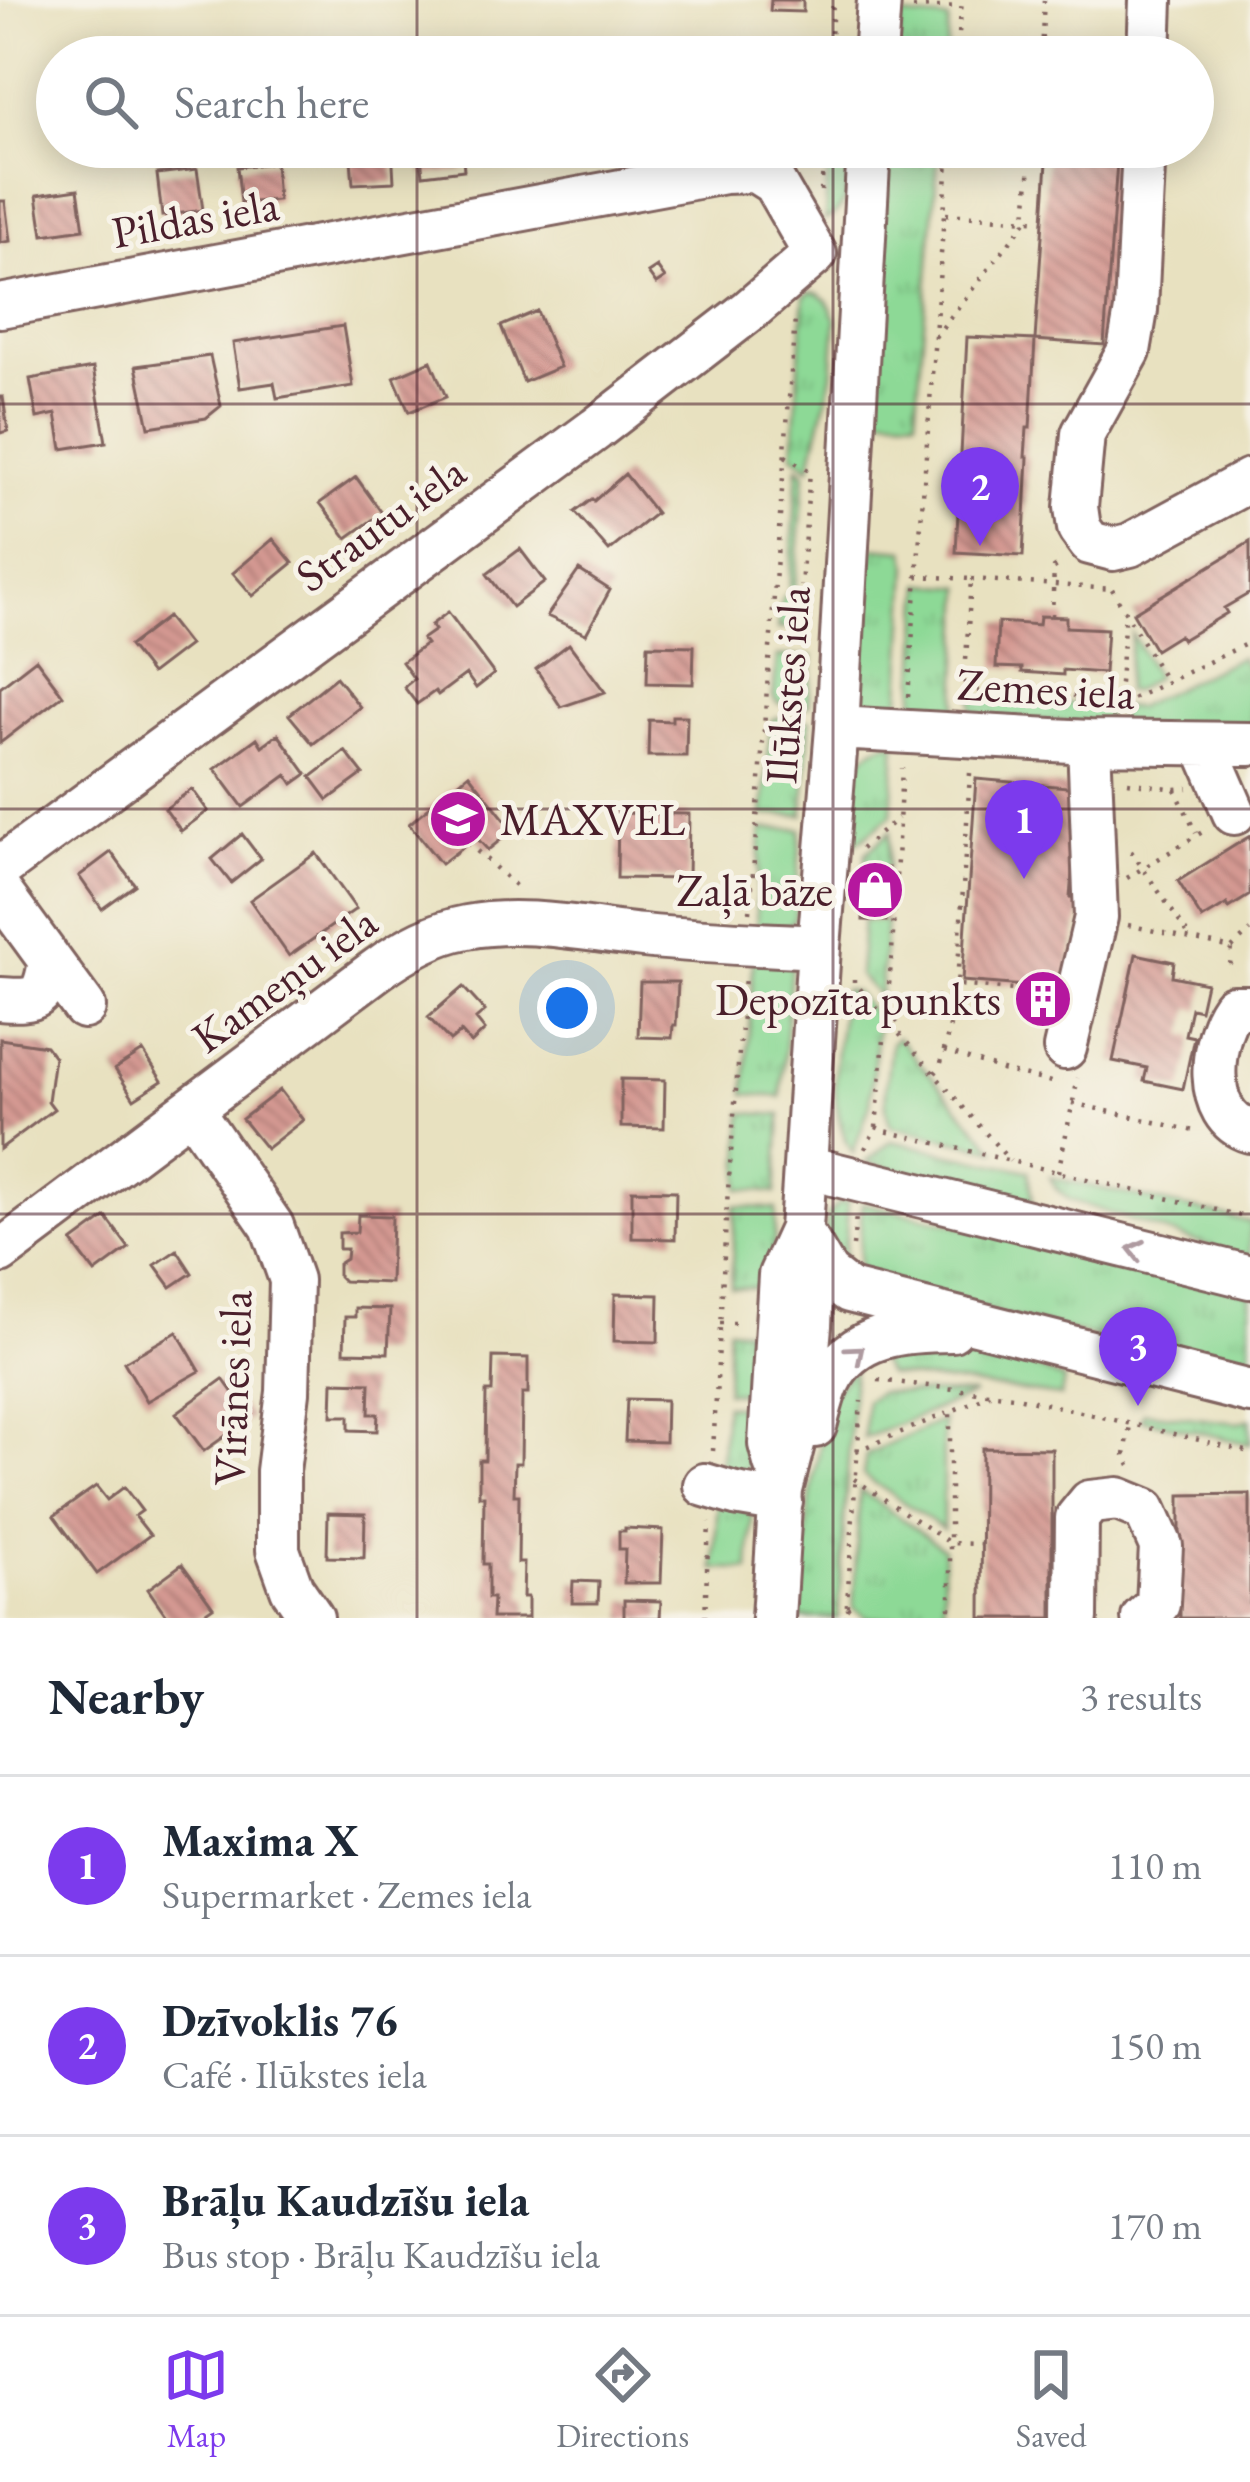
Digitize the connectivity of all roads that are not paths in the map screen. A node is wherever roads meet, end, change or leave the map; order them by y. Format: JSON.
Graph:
{"nodes":[{"id":1,"x":1151,"y":0,"type":"edge"},
{"id":2,"x":897,"y":4,"type":"edge"},
{"id":3,"x":884,"y":36,"type":"edge"},
{"id":4,"x":1149,"y":36,"type":"edge"},
{"id":5,"x":868,"y":168,"type":"edge"},
{"id":6,"x":1143,"y":168,"type":"edge"},
{"id":7,"x":815,"y":254,"type":"junction"},
{"id":8,"x":863,"y":256,"type":"junction"},
{"id":9,"x":0,"y":306,"type":"edge"},
{"id":10,"x":1250,"y":479,"type":"edge"},
{"id":11,"x":836,"y":728,"type":"junction"},
{"id":12,"x":1250,"y":744,"type":"edge"},
{"id":13,"x":1205,"y":746,"type":"junction"},
{"id":14,"x":1096,"y":754,"type":"junction"},
{"id":15,"x":1228,"y":799,"type":"road end"},
{"id":16,"x":0,"y":868,"type":"edge"},
{"id":17,"x":0,"y":892,"type":"edge"},
{"id":18,"x":836,"y":954,"type":"junction"},
{"id":19,"x":50,"y":961,"type":"junction"},
{"id":20,"x":0,"y":999,"type":"edge"},
{"id":21,"x":84,"y":1007,"type":"dead end"},
{"id":22,"x":1241,"y":1007,"type":"edge"},
{"id":23,"x":1063,"y":1072,"type":"road end"},
{"id":24,"x":193,"y":1110,"type":"junction"},
{"id":25,"x":1250,"y":1131,"type":"edge"},
{"id":26,"x":805,"y":1167,"type":"junction"},
{"id":27,"x":801,"y":1229,"type":"junction"},
{"id":28,"x":0,"y":1252,"type":"edge"},
{"id":29,"x":1250,"y":1277,"type":"edge"},
{"id":30,"x":995,"y":1330,"type":"junction"},
{"id":31,"x":1250,"y":1392,"type":"edge"},
{"id":32,"x":708,"y":1486,"type":"road end"},
{"id":33,"x":781,"y":1496,"type":"junction"},
{"id":34,"x":311,"y":1618,"type":"edge"},
{"id":35,"x":773,"y":1618,"type":"edge"},
{"id":36,"x":1076,"y":1618,"type":"edge"},
{"id":37,"x":1143,"y":1618,"type":"edge"}],
"edges":[{"from":1,"to":4,"type":"street"},
{"from":2,"to":3,"type":"street"},
{"from":5,"to":8,"type":"street","name":"Ilūkstes iela"},
{"from":6,"to":10,"type":"street"},
{"from":7,"to":8,"type":"street"},
{"from":7,"to":9,"type":"street","name":"Pildas iela"},
{"from":7,"to":16,"type":"street","name":"Strautu iela"},
{"from":8,"to":11,"type":"street","name":"Ilūkstes iela"},
{"from":11,"to":14,"type":"street","name":"Zemes iela"},
{"from":11,"to":18,"type":"street","name":"Ilūkstes iela"},
{"from":12,"to":13,"type":"street","name":"Zemes iela"},
{"from":13,"to":14,"type":"street","name":"Zemes iela"},
{"from":13,"to":15,"type":"street"},
{"from":14,"to":23,"type":"street"},
{"from":17,"to":19,"type":"street"},
{"from":18,"to":24,"type":"street","name":"Kameņu iela"},
{"from":18,"to":26,"type":"street","name":"Ilūkstes iela"},
{"from":19,"to":20,"type":"street"},
{"from":19,"to":21,"type":"street"},
{"from":22,"to":25,"type":"street"},
{"from":24,"to":28,"type":"street","name":"Kameņu iela"},
{"from":24,"to":34,"type":"street","name":"Virānes iela"},
{"from":26,"to":27,"type":"street","name":"Ilūkstes iela"},
{"from":29,"to":26,"type":"street","one_way":true},
{"from":27,"to":30,"type":"street"},
{"from":27,"to":33,"type":"street","name":"Ilūkstes iela"},
{"from":30,"to":31,"type":"street"},
{"from":33,"to":30,"type":"street","one_way":true},
{"from":32,"to":33,"type":"street"},
{"from":33,"to":35,"type":"street","name":"Ilūkstes iela"},
{"from":36,"to":37,"type":"street"}]}
